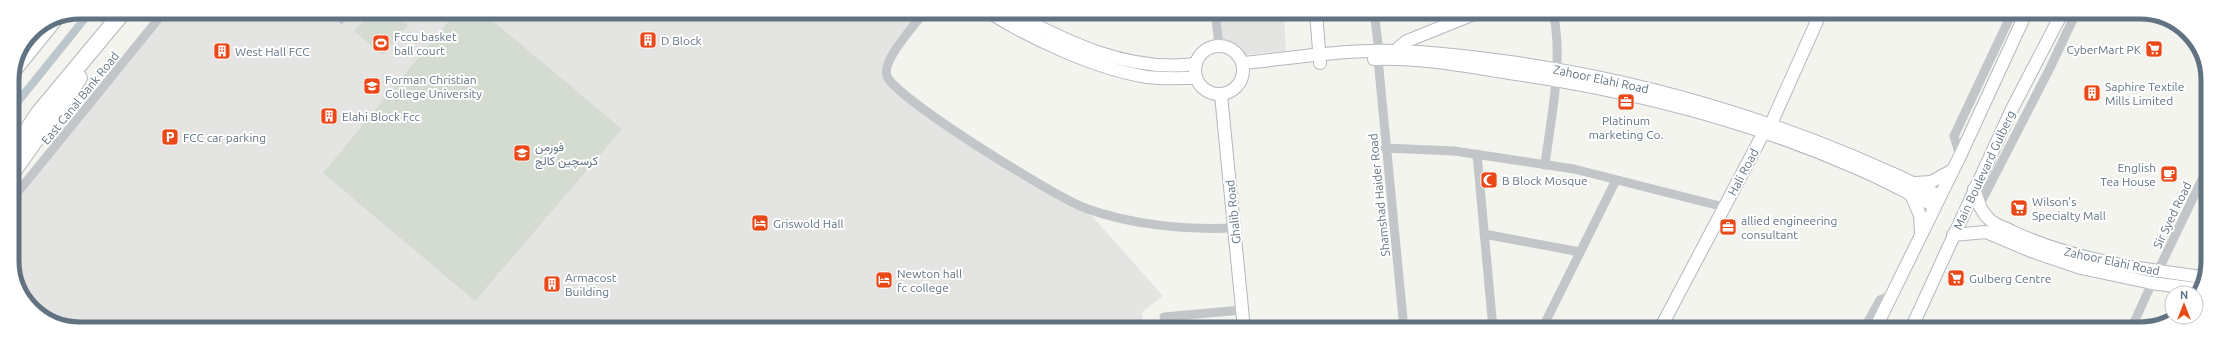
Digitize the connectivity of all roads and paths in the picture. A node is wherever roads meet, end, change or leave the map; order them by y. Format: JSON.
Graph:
{"nodes":[{"id":1,"x":117,"y":19,"type":"edge"},
{"id":2,"x":158,"y":19,"type":"edge"},
{"id":3,"x":919,"y":19,"type":"edge"},
{"id":4,"x":1000,"y":19,"type":"edge"},
{"id":5,"x":1024,"y":19,"type":"edge"},
{"id":6,"x":1216,"y":19,"type":"edge"},
{"id":7,"x":1317,"y":19,"type":"edge"},
{"id":8,"x":1375,"y":19,"type":"edge"},
{"id":9,"x":1462,"y":19,"type":"edge"},
{"id":10,"x":1554,"y":19,"type":"edge"},
{"id":11,"x":1818,"y":19,"type":"edge"},
{"id":12,"x":2009,"y":19,"type":"edge"},
{"id":13,"x":2023,"y":19,"type":"edge"},
{"id":14,"x":2054,"y":19,"type":"edge"},
{"id":15,"x":2059,"y":19,"type":"edge"},
{"id":16,"x":2073,"y":19,"type":"edge"},
{"id":17,"x":47,"y":29,"type":"edge"},
{"id":18,"x":108,"y":30,"type":"junction"},
{"id":19,"x":1218,"y":45,"type":"junction"},
{"id":20,"x":1399,"y":51,"type":"junction"},
{"id":21,"x":1379,"y":55,"type":"junction"},
{"id":22,"x":24,"y":57,"type":"edge"},
{"id":23,"x":2040,"y":57,"type":"junction"},
{"id":24,"x":1320,"y":59,"type":"junction"},
{"id":25,"x":1196,"y":64,"type":"junction"},
{"id":26,"x":1244,"y":67,"type":"junction"},
{"id":27,"x":1556,"y":74,"type":"junction"},
{"id":28,"x":1196,"y":78,"type":"junction"},
{"id":29,"x":1221,"y":94,"type":"junction"},
{"id":30,"x":1768,"y":128,"type":"junction"},
{"id":31,"x":19,"y":143,"type":"edge"},
{"id":32,"x":1386,"y":148,"type":"junction"},
{"id":33,"x":1477,"y":154,"type":"junction"},
{"id":34,"x":1960,"y":156,"type":"junction"},
{"id":35,"x":19,"y":163,"type":"edge"},
{"id":36,"x":1545,"y":165,"type":"junction"},
{"id":37,"x":1953,"y":170,"type":"junction"},
{"id":38,"x":1616,"y":180,"type":"junction"},
{"id":39,"x":2201,"y":181,"type":"edge"},
{"id":40,"x":1914,"y":183,"type":"junction"},
{"id":41,"x":1974,"y":189,"type":"junction"},
{"id":42,"x":19,"y":191,"type":"edge"},
{"id":43,"x":1911,"y":195,"type":"junction"},
{"id":44,"x":1937,"y":201,"type":"junction"},
{"id":45,"x":1979,"y":206,"type":"junction"},
{"id":46,"x":1724,"y":207,"type":"junction"},
{"id":47,"x":1234,"y":228,"type":"junction"},
{"id":48,"x":1484,"y":234,"type":"junction"},
{"id":49,"x":1921,"y":235,"type":"junction"},
{"id":50,"x":1953,"y":235,"type":"junction"},
{"id":51,"x":1580,"y":252,"type":"junction"},
{"id":52,"x":2158,"y":271,"type":"junction"},
{"id":53,"x":2199,"y":276,"type":"edge"},
{"id":54,"x":2152,"y":283,"type":"junction"},
{"id":55,"x":2167,"y":285,"type":"edge"},
{"id":56,"x":1891,"y":296,"type":"junction"},
{"id":57,"x":1242,"y":310,"type":"junction"},
{"id":58,"x":1918,"y":313,"type":"junction"},
{"id":59,"x":1164,"y":317,"type":"dead end"},
{"id":60,"x":1243,"y":322,"type":"edge"},
{"id":61,"x":1403,"y":322,"type":"edge"},
{"id":62,"x":1492,"y":322,"type":"edge"},
{"id":63,"x":1545,"y":322,"type":"edge"},
{"id":64,"x":1664,"y":322,"type":"edge"},
{"id":65,"x":1868,"y":322,"type":"edge"},
{"id":66,"x":1878,"y":322,"type":"edge"},
{"id":67,"x":1914,"y":322,"type":"edge"},
{"id":68,"x":1917,"y":322,"type":"edge"},
{"id":69,"x":2134,"y":322,"type":"edge"}],
"edges":[{"from":1,"to":18,"type":"highway"},
{"from":2,"to":42,"type":"street","name":"East Canal Bank Road"},
{"from":3,"to":47,"type":"street"},
{"from":4,"to":28,"type":"main road"},
{"from":5,"to":25,"type":"main road"},
{"from":6,"to":19,"type":"street"},
{"from":7,"to":24,"type":"main road"},
{"from":8,"to":21,"type":"street","name":"Shamshad Haider Road"},
{"from":9,"to":20,"type":"main road"},
{"from":10,"to":27,"type":"street"},
{"from":11,"to":30,"type":"main road","name":"Hali Road"},
{"from":12,"to":34,"type":"street"},
{"from":13,"to":34,"type":"main road"},
{"from":14,"to":23,"type":"main road"},
{"from":15,"to":23,"type":"main road","name":"Main Boulevard Gulberg"},
{"from":16,"to":45,"type":"street"},
{"from":17,"to":22,"type":"highway"},
{"from":18,"to":31,"type":"highway"},
{"from":18,"to":35,"type":"highway"},
{"from":19,"to":25,"type":"main road"},
{"from":19,"to":26,"type":"main road"},
{"from":20,"to":21,"type":"main road","name":"Zahoor Elahi Road"},
{"from":20,"to":27,"type":"main road","name":"Zahoor Elahi Road"},
{"from":21,"to":24,"type":"main road","name":"Zahoor Elahi Road"},
{"from":21,"to":27,"type":"main road","name":"Zahoor Elahi Road"},
{"from":21,"to":32,"type":"street","name":"Shamshad Haider Road"},
{"from":23,"to":41,"type":"main road","name":"Main Boulevard Gulberg"},
{"from":24,"to":26,"type":"main road","name":"Zahoor Elahi Road"},
{"from":25,"to":28,"type":"main road"},
{"from":26,"to":29,"type":"main road"},
{"from":27,"to":30,"type":"main road","name":"Zahoor Elahi Road"},
{"from":27,"to":36,"type":"street"},
{"from":28,"to":29,"type":"main road"},
{"from":29,"to":47,"type":"main road","name":"Ghalib Road"},
{"from":30,"to":40,"type":"main road","name":"Zahoor Elahi Road"},
{"from":30,"to":43,"type":"main road","name":"Zahoor Elahi Road"},
{"from":30,"to":46,"type":"main road","name":"Hali Road"},
{"from":32,"to":33,"type":"street"},
{"from":32,"to":61,"type":"street","name":"Shamshad Haider Road"},
{"from":33,"to":36,"type":"street"},
{"from":33,"to":48,"type":"street"},
{"from":34,"to":37,"type":"main road"},
{"from":36,"to":38,"type":"street"},
{"from":37,"to":40,"type":"main road"},
{"from":37,"to":44,"type":"main road"},
{"from":38,"to":46,"type":"street"},
{"from":38,"to":51,"type":"street"},
{"from":39,"to":52,"type":"street","name":"Sir Syed Road"},
{"from":40,"to":44,"type":"main road","name":"Zahoor Elahi Road"},
{"from":41,"to":45,"type":"main road","name":"Zahoor Elahi Road"},
{"from":41,"to":50,"type":"main road","name":"Main Boulevard Gulberg"},
{"from":43,"to":44,"type":"main road","name":"Zahoor Elahi Road"},
{"from":43,"to":49,"type":"main road"},
{"from":44,"to":49,"type":"main road"},
{"from":45,"to":52,"type":"main road","name":"Zahoor Elahi Road"},
{"from":46,"to":64,"type":"main road","name":"Hali Road"},
{"from":47,"to":57,"type":"main road","name":"Ghalib Road"},
{"from":48,"to":51,"type":"street"},
{"from":48,"to":62,"type":"street"},
{"from":49,"to":56,"type":"main road"},
{"from":50,"to":54,"type":"main road","name":"Zahoor Elahi Road"},
{"from":50,"to":58,"type":"main road","name":"Main Boulevard Gulberg"},
{"from":51,"to":63,"type":"street"},
{"from":52,"to":53,"type":"main road","name":"Zahoor Elahi Road"},
{"from":54,"to":55,"type":"main road","name":"Zahoor Elahi Road"},
{"from":54,"to":69,"type":"street"},
{"from":56,"to":65,"type":"street"},
{"from":56,"to":66,"type":"main road"},
{"from":57,"to":59,"type":"street"},
{"from":57,"to":60,"type":"main road","name":"Ghalib Road"},
{"from":58,"to":67,"type":"main road","name":"Main Boulevard Gulberg"},
{"from":58,"to":68,"type":"street"}]}
